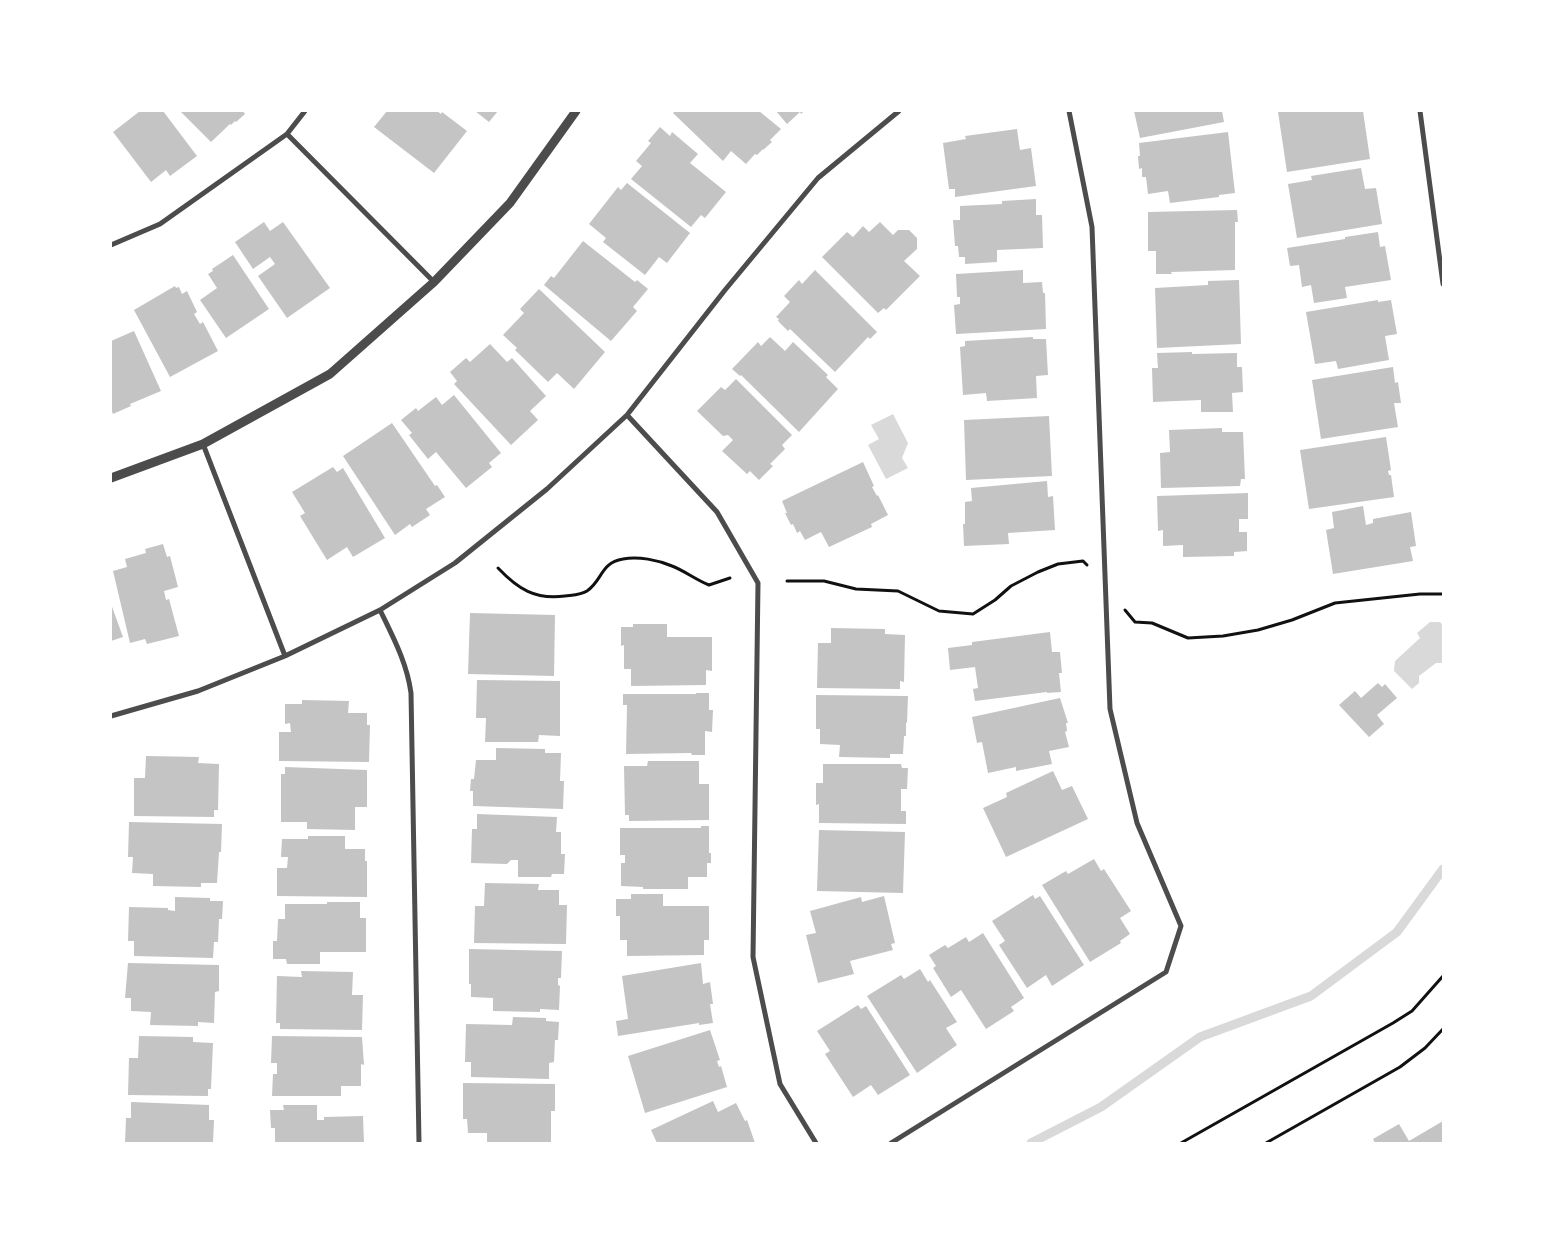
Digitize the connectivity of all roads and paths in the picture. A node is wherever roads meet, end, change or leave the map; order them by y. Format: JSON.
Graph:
{"nodes":[{"id":1,"x":305,"y":111,"type":"edge"},
{"id":2,"x":576,"y":111,"type":"edge"},
{"id":3,"x":1069,"y":111,"type":"edge"},
{"id":4,"x":1420,"y":111,"type":"edge"},
{"id":5,"x":897,"y":112,"type":"edge"},
{"id":6,"x":287,"y":134,"type":"junction"},
{"id":7,"x":111,"y":245,"type":"edge"},
{"id":8,"x":434,"y":282,"type":"junction"},
{"id":9,"x":1443,"y":284,"type":"edge"},
{"id":10,"x":627,"y":414,"type":"junction"},
{"id":11,"x":203,"y":444,"type":"junction"},
{"id":12,"x":111,"y":478,"type":"edge"},
{"id":13,"x":498,"y":568,"type":"dead end"},
{"id":14,"x":730,"y":578,"type":"dead end"},
{"id":15,"x":380,"y":610,"type":"junction"},
{"id":16,"x":285,"y":656,"type":"junction"},
{"id":17,"x":111,"y":716,"type":"edge"},
{"id":18,"x":1443,"y":976,"type":"edge"},
{"id":19,"x":1443,"y":1029,"type":"edge"},
{"id":20,"x":419,"y":1143,"type":"edge"},
{"id":21,"x":816,"y":1143,"type":"edge"},
{"id":22,"x":891,"y":1143,"type":"edge"},
{"id":23,"x":1181,"y":1143,"type":"edge"},
{"id":24,"x":1266,"y":1143,"type":"edge"}],
"edges":[{"from":1,"to":6,"type":"street"},
{"from":2,"to":8,"type":"street"},
{"from":3,"to":22,"type":"street"},
{"from":4,"to":9,"type":"street"},
{"from":5,"to":10,"type":"street"},
{"from":6,"to":7,"type":"street"},
{"from":6,"to":8,"type":"street"},
{"from":8,"to":11,"type":"street"},
{"from":10,"to":15,"type":"street"},
{"from":10,"to":21,"type":"street"},
{"from":11,"to":12,"type":"street"},
{"from":11,"to":16,"type":"street"},
{"from":13,"to":14,"type":"path"},
{"from":15,"to":16,"type":"street"},
{"from":15,"to":20,"type":"street"},
{"from":16,"to":17,"type":"street"},
{"from":18,"to":23,"type":"path"},
{"from":19,"to":24,"type":"path"}]}
